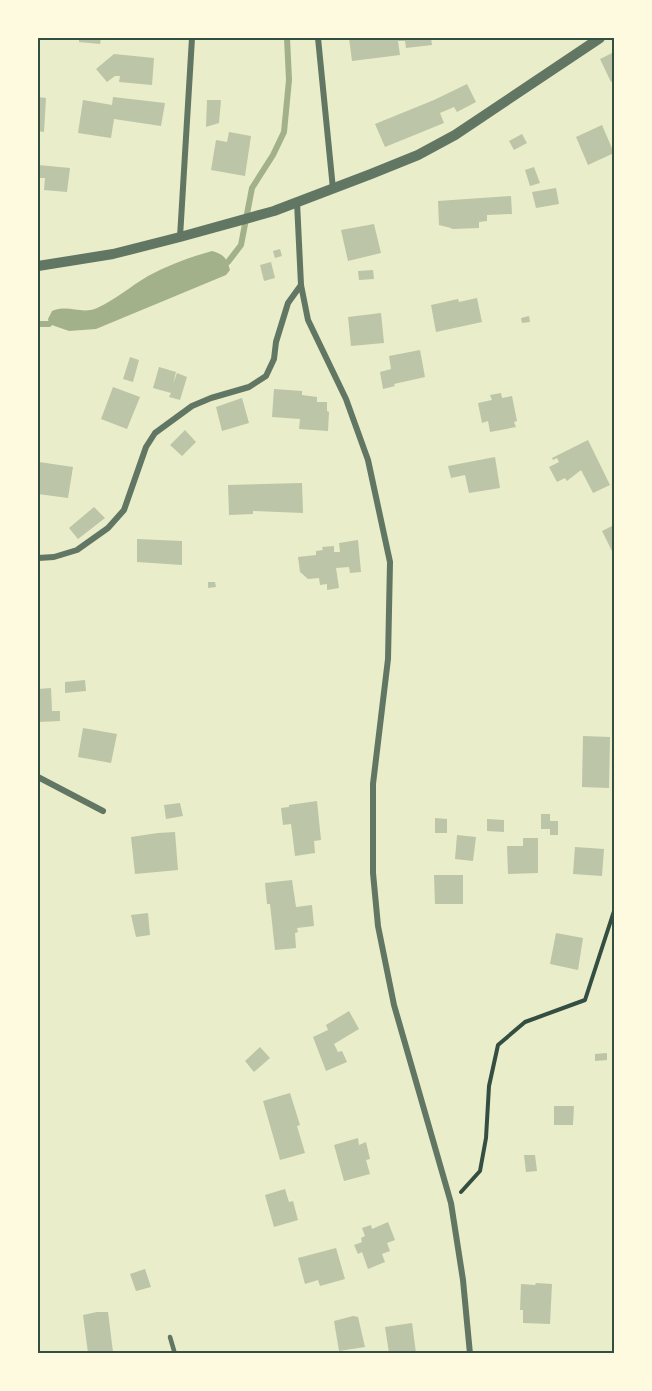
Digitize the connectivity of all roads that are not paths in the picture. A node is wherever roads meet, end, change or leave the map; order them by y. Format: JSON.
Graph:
{"nodes":[{"id":1,"x":192,"y":38,"type":"edge"},
{"id":2,"x":318,"y":38,"type":"edge"},
{"id":3,"x":600,"y":38,"type":"edge"},
{"id":4,"x":333,"y":189,"type":"junction"},
{"id":5,"x":297,"y":202,"type":"junction"},
{"id":6,"x":180,"y":237,"type":"junction"},
{"id":7,"x":38,"y":266,"type":"edge"},
{"id":8,"x":301,"y":285,"type":"junction"},
{"id":9,"x":38,"y":558,"type":"edge"},
{"id":10,"x":38,"y":777,"type":"edge"},
{"id":11,"x":104,"y":811,"type":"dead end"},
{"id":12,"x":170,"y":1337,"type":"dead end"},
{"id":13,"x":175,"y":1353,"type":"edge"},
{"id":14,"x":470,"y":1353,"type":"edge"}],
"edges":[{"from":1,"to":6,"type":"street"},
{"from":2,"to":4,"type":"street"},
{"from":3,"to":4,"type":"street"},
{"from":4,"to":5,"type":"street"},
{"from":5,"to":6,"type":"street"},
{"from":5,"to":8,"type":"street"},
{"from":6,"to":7,"type":"street"},
{"from":8,"to":9,"type":"street"},
{"from":8,"to":14,"type":"street"},
{"from":10,"to":11,"type":"street"},
{"from":12,"to":13,"type":"lane"}]}
